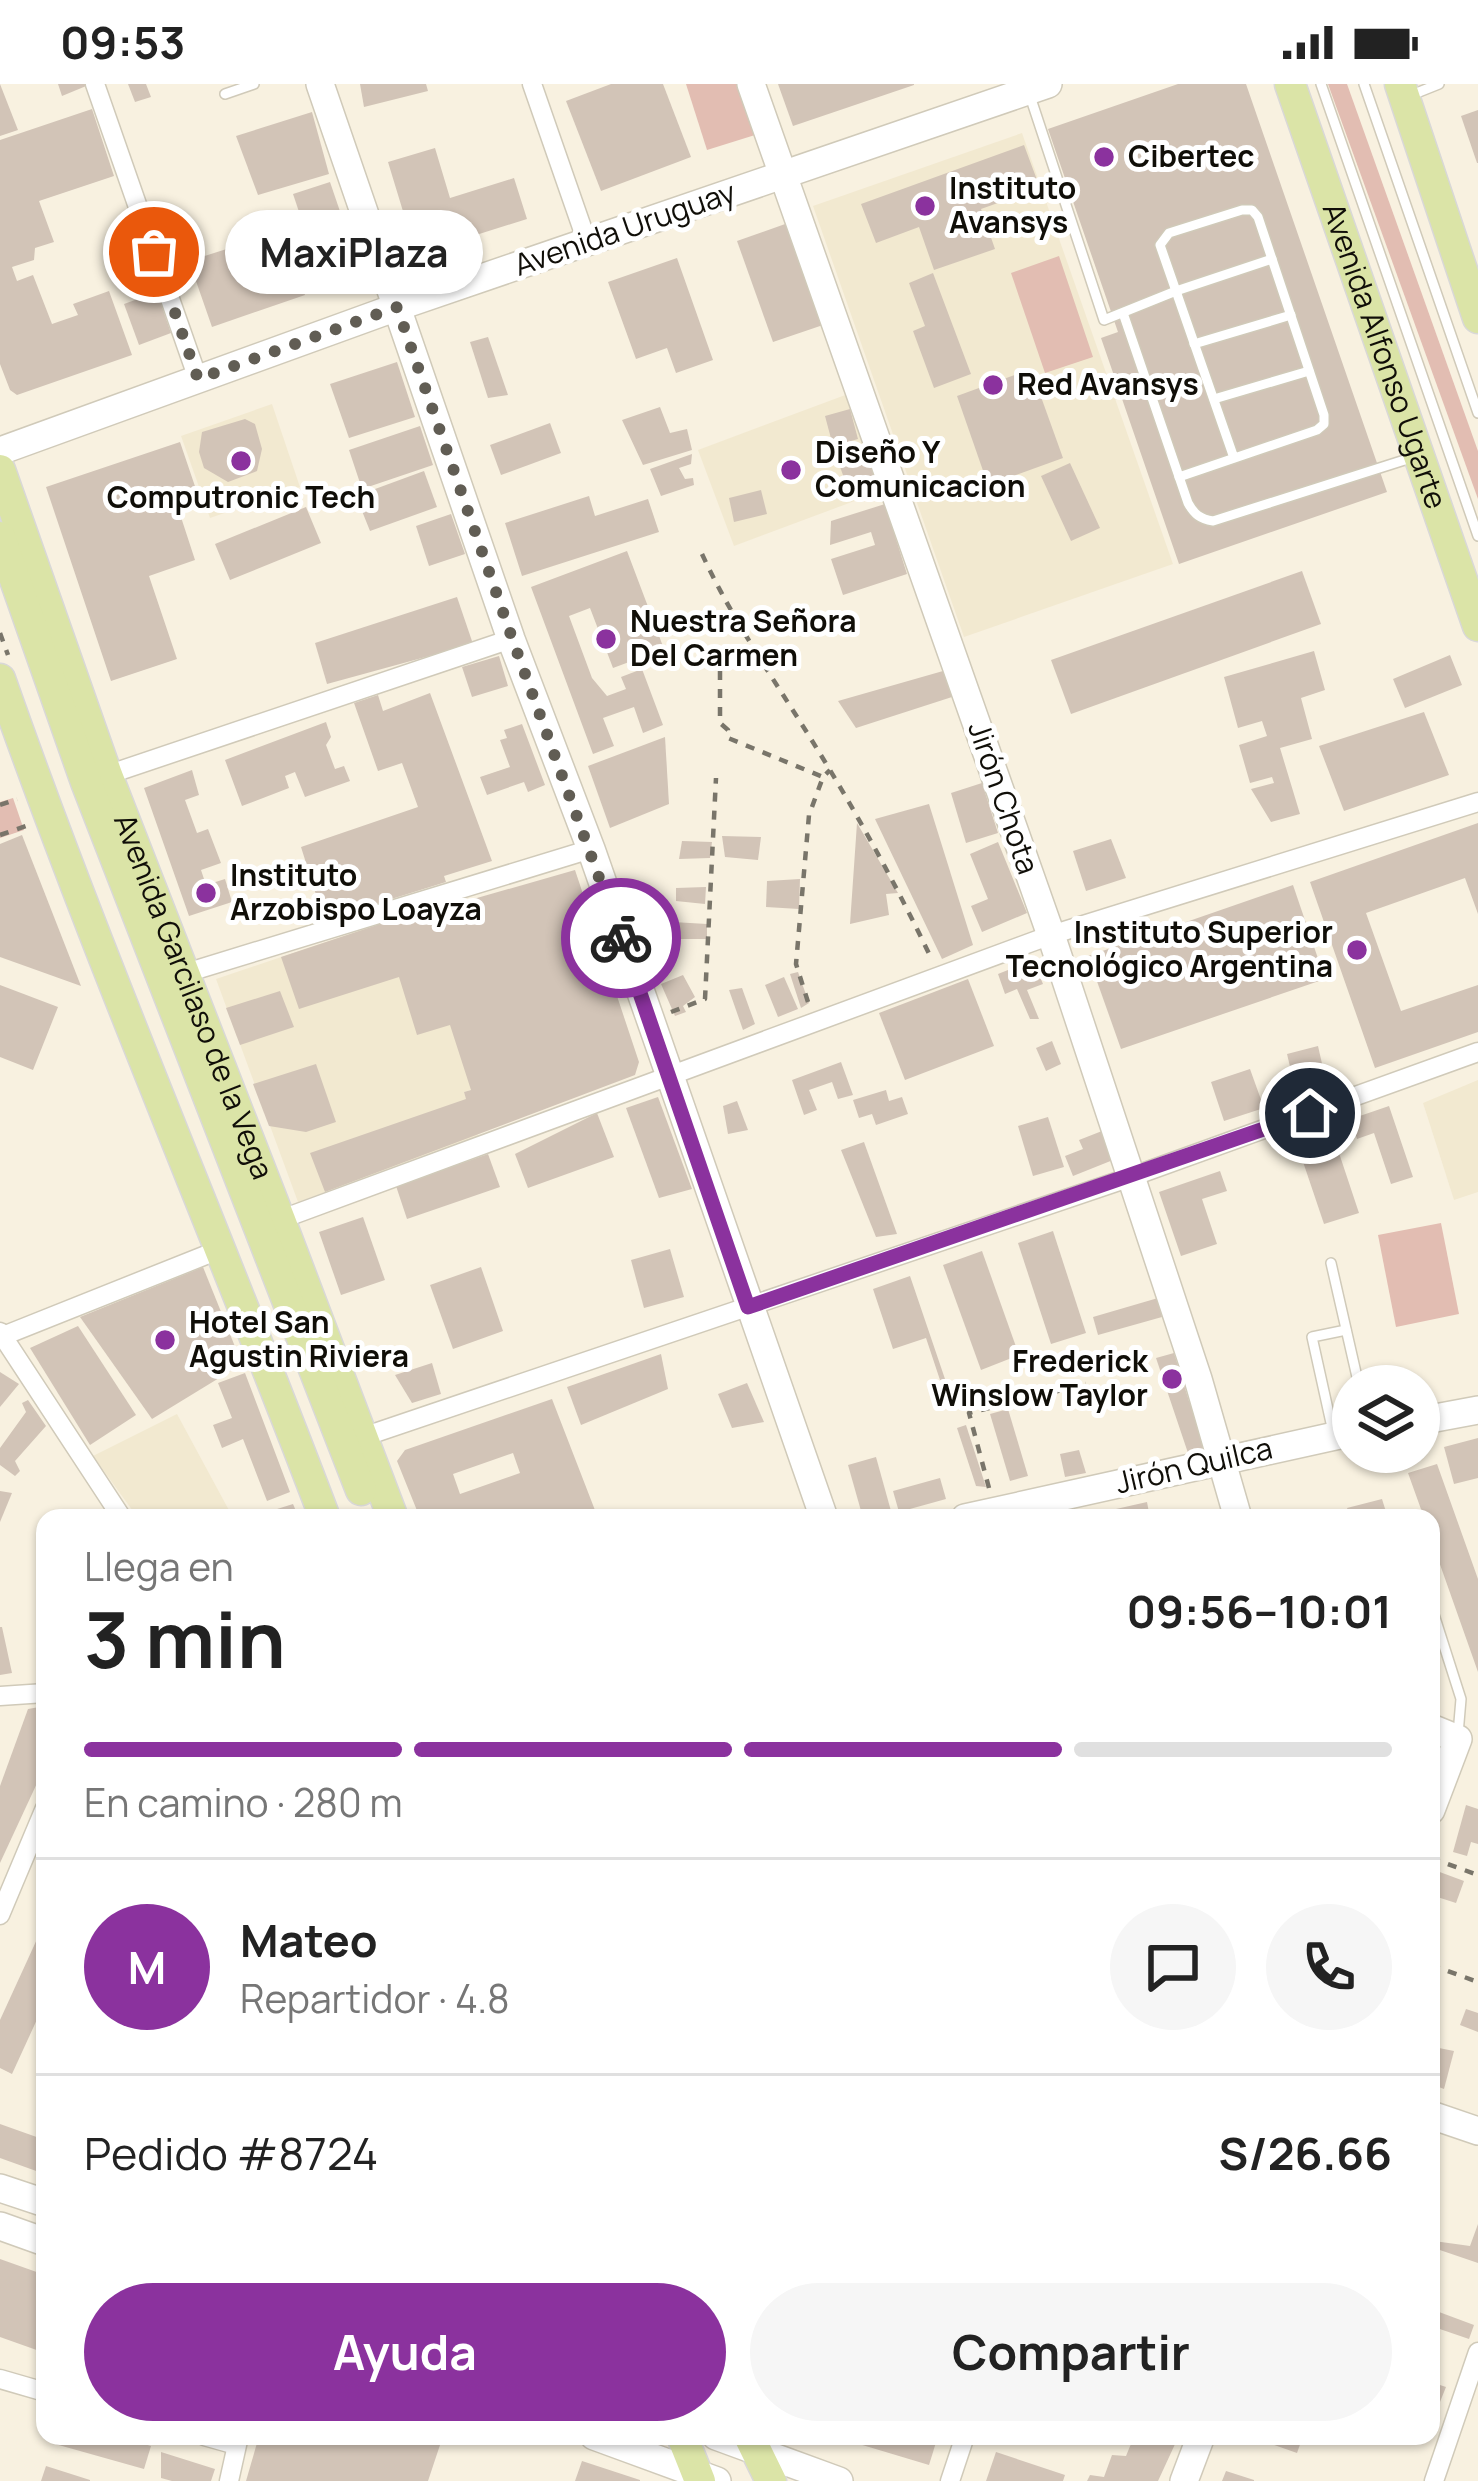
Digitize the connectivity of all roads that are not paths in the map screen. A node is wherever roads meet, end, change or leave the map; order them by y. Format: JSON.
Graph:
{"nodes":[{"id":1,"x":95,"y":84,"type":"edge"},
{"id":2,"x":254,"y":84,"type":"edge"},
{"id":3,"x":320,"y":84,"type":"edge"},
{"id":4,"x":532,"y":84,"type":"edge"},
{"id":5,"x":751,"y":84,"type":"edge"},
{"id":6,"x":1290,"y":84,"type":"edge"},
{"id":7,"x":1321,"y":84,"type":"edge"},
{"id":8,"x":1364,"y":84,"type":"edge"},
{"id":9,"x":1439,"y":84,"type":"edge"},
{"id":10,"x":1038,"y":87,"type":"edge"},
{"id":11,"x":1402,"y":91,"type":"edge"},
{"id":12,"x":225,"y":94,"type":"dead end"},
{"id":13,"x":782,"y":174,"type":"junction"},
{"id":14,"x":587,"y":242,"type":"junction"},
{"id":15,"x":1272,"y":259,"type":"junction"},
{"id":16,"x":1176,"y":291,"type":"junction"},
{"id":17,"x":397,"y":307,"type":"junction"},
{"id":18,"x":1123,"y":313,"type":"junction"},
{"id":19,"x":1291,"y":315,"type":"junction"},
{"id":20,"x":1478,"y":318,"type":"edge"},
{"id":21,"x":1195,"y":344,"type":"junction"},
{"id":22,"x":1309,"y":370,"type":"junction"},
{"id":23,"x":198,"y":379,"type":"junction"},
{"id":24,"x":1214,"y":399,"type":"junction"},
{"id":25,"x":1478,"y":413,"type":"edge"},
{"id":26,"x":0,"y":451,"type":"edge"},
{"id":27,"x":1419,"y":455,"type":"junction"},
{"id":28,"x":1234,"y":458,"type":"junction"},
{"id":29,"x":0,"y":470,"type":"edge"},
{"id":30,"x":1179,"y":477,"type":"junction"},
{"id":31,"x":1478,"y":536,"type":"edge"},
{"id":32,"x":0,"y":537,"type":"edge"},
{"id":33,"x":1478,"y":626,"type":"edge"},
{"id":34,"x":512,"y":638,"type":"junction"},
{"id":35,"x":0,"y":679,"type":"edge"},
{"id":36,"x":96,"y":779,"type":"junction"},
{"id":37,"x":1478,"y":802,"type":"edge"},
{"id":38,"x":591,"y":849,"type":"junction"},
{"id":39,"x":1051,"y":935,"type":"junction"},
{"id":40,"x":172,"y":977,"type":"junction"},
{"id":41,"x":1478,"y":1052,"type":"edge"},
{"id":42,"x":668,"y":1075,"type":"junction"},
{"id":43,"x":1131,"y":1177,"type":"junction"},
{"id":44,"x":269,"y":1224,"type":"junction"},
{"id":45,"x":221,"y":1249,"type":"junction"},
{"id":46,"x":1331,"y":1263,"type":"dead end"},
{"id":47,"x":748,"y":1307,"type":"junction"},
{"id":48,"x":1346,"y":1330,"type":"junction"},
{"id":49,"x":1,"y":1334,"type":"edge"},
{"id":50,"x":1354,"y":1365,"type":"edge"},
{"id":51,"x":1332,"y":1400,"type":"edge"},
{"id":52,"x":1478,"y":1410,"type":"edge"},
{"id":53,"x":1440,"y":1416,"type":"edge"},
{"id":54,"x":1332,"y":1436,"type":"edge"},
{"id":55,"x":353,"y":1441,"type":"junction"},
{"id":56,"x":1222,"y":1460,"type":"junction"},
{"id":57,"x":116,"y":1509,"type":"edge"},
{"id":58,"x":322,"y":1509,"type":"edge"},
{"id":59,"x":369,"y":1509,"type":"edge"},
{"id":60,"x":388,"y":1509,"type":"edge"},
{"id":61,"x":821,"y":1509,"type":"edge"},
{"id":62,"x":1004,"y":1509,"type":"edge"},
{"id":63,"x":1236,"y":1509,"type":"edge"},
{"id":64,"x":1440,"y":1633,"type":"edge"},
{"id":65,"x":36,"y":1694,"type":"edge"},
{"id":66,"x":0,"y":1696,"type":"edge"},
{"id":67,"x":1468,"y":1741,"type":"edge"},
{"id":68,"x":1440,"y":1793,"type":"edge"},
{"id":69,"x":36,"y":1829,"type":"edge"},
{"id":70,"x":0,"y":1915,"type":"edge"},
{"id":71,"x":1440,"y":2118,"type":"edge"},
{"id":72,"x":1478,"y":2132,"type":"edge"},
{"id":73,"x":0,"y":2188,"type":"edge"},
{"id":74,"x":36,"y":2200,"type":"edge"},
{"id":75,"x":0,"y":2226,"type":"edge"},
{"id":76,"x":36,"y":2239,"type":"edge"},
{"id":77,"x":1478,"y":2352,"type":"edge"},
{"id":78,"x":0,"y":2379,"type":"edge"},
{"id":79,"x":36,"y":2389,"type":"edge"},
{"id":80,"x":237,"y":2445,"type":"edge"},
{"id":81,"x":618,"y":2445,"type":"edge"},
{"id":82,"x":687,"y":2445,"type":"edge"},
{"id":83,"x":962,"y":2445,"type":"edge"},
{"id":84,"x":1198,"y":2445,"type":"edge"},
{"id":85,"x":739,"y":2447,"type":"edge"},
{"id":86,"x":705,"y":2479,"type":"edge"},
{"id":87,"x":229,"y":2481,"type":"edge"},
{"id":88,"x":771,"y":2481,"type":"edge"},
{"id":89,"x":839,"y":2481,"type":"edge"},
{"id":90,"x":950,"y":2481,"type":"edge"},
{"id":91,"x":1184,"y":2481,"type":"edge"},
{"id":92,"x":1434,"y":2481,"type":"edge"}],
"edges":[{"from":1,"to":23,"type":"street"},
{"from":2,"to":12,"type":"lane"},
{"from":3,"to":17,"type":"street"},
{"from":4,"to":14,"type":"street"},
{"from":5,"to":13,"type":"street","name":"Jirón Chota"},
{"from":6,"to":27,"type":"main road","name":"Avenida Alfonso Ugarte"},
{"from":7,"to":31,"type":"lane"},
{"from":8,"to":25,"type":"lane"},
{"from":9,"to":11,"type":"lane"},
{"from":10,"to":13,"type":"street","name":"Avenida Uruguay"},
{"from":10,"to":18,"type":"lane"},
{"from":11,"to":20,"type":"main road"},
{"from":13,"to":14,"type":"street","name":"Avenida Uruguay"},
{"from":13,"to":39,"type":"street","name":"Jirón Chota"},
{"from":14,"to":17,"type":"street","name":"Avenida Uruguay"},
{"from":15,"to":16,"type":"lane"},
{"from":15,"to":16,"type":"lane"},
{"from":15,"to":19,"type":"lane"},
{"from":16,"to":18,"type":"lane"},
{"from":16,"to":21,"type":"lane"},
{"from":17,"to":23,"type":"street","name":"Avenida Uruguay"},
{"from":17,"to":34,"type":"street"},
{"from":18,"to":30,"type":"lane"},
{"from":19,"to":21,"type":"lane"},
{"from":19,"to":22,"type":"lane"},
{"from":21,"to":24,"type":"lane"},
{"from":22,"to":24,"type":"lane"},
{"from":22,"to":28,"type":"lane"},
{"from":23,"to":26,"type":"street","name":"Avenida Uruguay"},
{"from":24,"to":28,"type":"lane"},
{"from":27,"to":30,"type":"lane"},
{"from":27,"to":33,"type":"main road","name":"Avenida Alfonso Ugarte"},
{"from":28,"to":30,"type":"lane"},
{"from":29,"to":36,"type":"main road","name":"Avenida Garcilaso de la Vega"},
{"from":32,"to":36,"type":"main road","name":"Avenida Garcilaso de la Vega"},
{"from":34,"to":36,"type":"street"},
{"from":34,"to":38,"type":"street"},
{"from":35,"to":45,"type":"main road"},
{"from":36,"to":40,"type":"main road","name":"Avenida Garcilaso de la Vega"},
{"from":37,"to":39,"type":"street"},
{"from":38,"to":40,"type":"street"},
{"from":38,"to":42,"type":"street"},
{"from":39,"to":42,"type":"street"},
{"from":39,"to":43,"type":"street","name":"Jirón Chota"},
{"from":40,"to":44,"type":"main road","name":"Avenida Garcilaso de la Vega"},
{"from":41,"to":43,"type":"street"},
{"from":42,"to":44,"type":"street"},
{"from":42,"to":47,"type":"street"},
{"from":43,"to":47,"type":"street"},
{"from":43,"to":56,"type":"street","name":"Jirón Chota"},
{"from":44,"to":55,"type":"main road","name":"Avenida Garcilaso de la Vega"},
{"from":45,"to":49,"type":"street"},
{"from":45,"to":58,"type":"main road"},
{"from":46,"to":48,"type":"lane"},
{"from":47,"to":55,"type":"street"},
{"from":47,"to":61,"type":"street"},
{"from":48,"to":50,"type":"lane"},
{"from":48,"to":51,"type":"lane"},
{"from":49,"to":57,"type":"street"},
{"from":52,"to":53,"type":"street"},
{"from":54,"to":56,"type":"street","name":"Jirón Quilca"},
{"from":55,"to":59,"type":"main road","name":"Avenida Garcilaso de la Vega"},
{"from":55,"to":60,"type":"main road","name":"Avenida Garcilaso de la Vega"},
{"from":56,"to":62,"type":"street","name":"Jirón Quilca"},
{"from":56,"to":63,"type":"street","name":"Jirón Chota"},
{"from":64,"to":67,"type":"lane"},
{"from":65,"to":66,"type":"street"},
{"from":67,"to":68,"type":"street"},
{"from":69,"to":70,"type":"street"},
{"from":71,"to":72,"type":"street"},
{"from":73,"to":74,"type":"street"},
{"from":75,"to":76,"type":"street"},
{"from":77,"to":92,"type":"street"},
{"from":78,"to":79,"type":"street"},
{"from":80,"to":87,"type":"street"},
{"from":81,"to":86,"type":"street"},
{"from":82,"to":86,"type":"main road"},
{"from":83,"to":90,"type":"street"},
{"from":84,"to":91,"type":"street"},
{"from":85,"to":88,"type":"main road"},
{"from":85,"to":89,"type":"street"}]}
